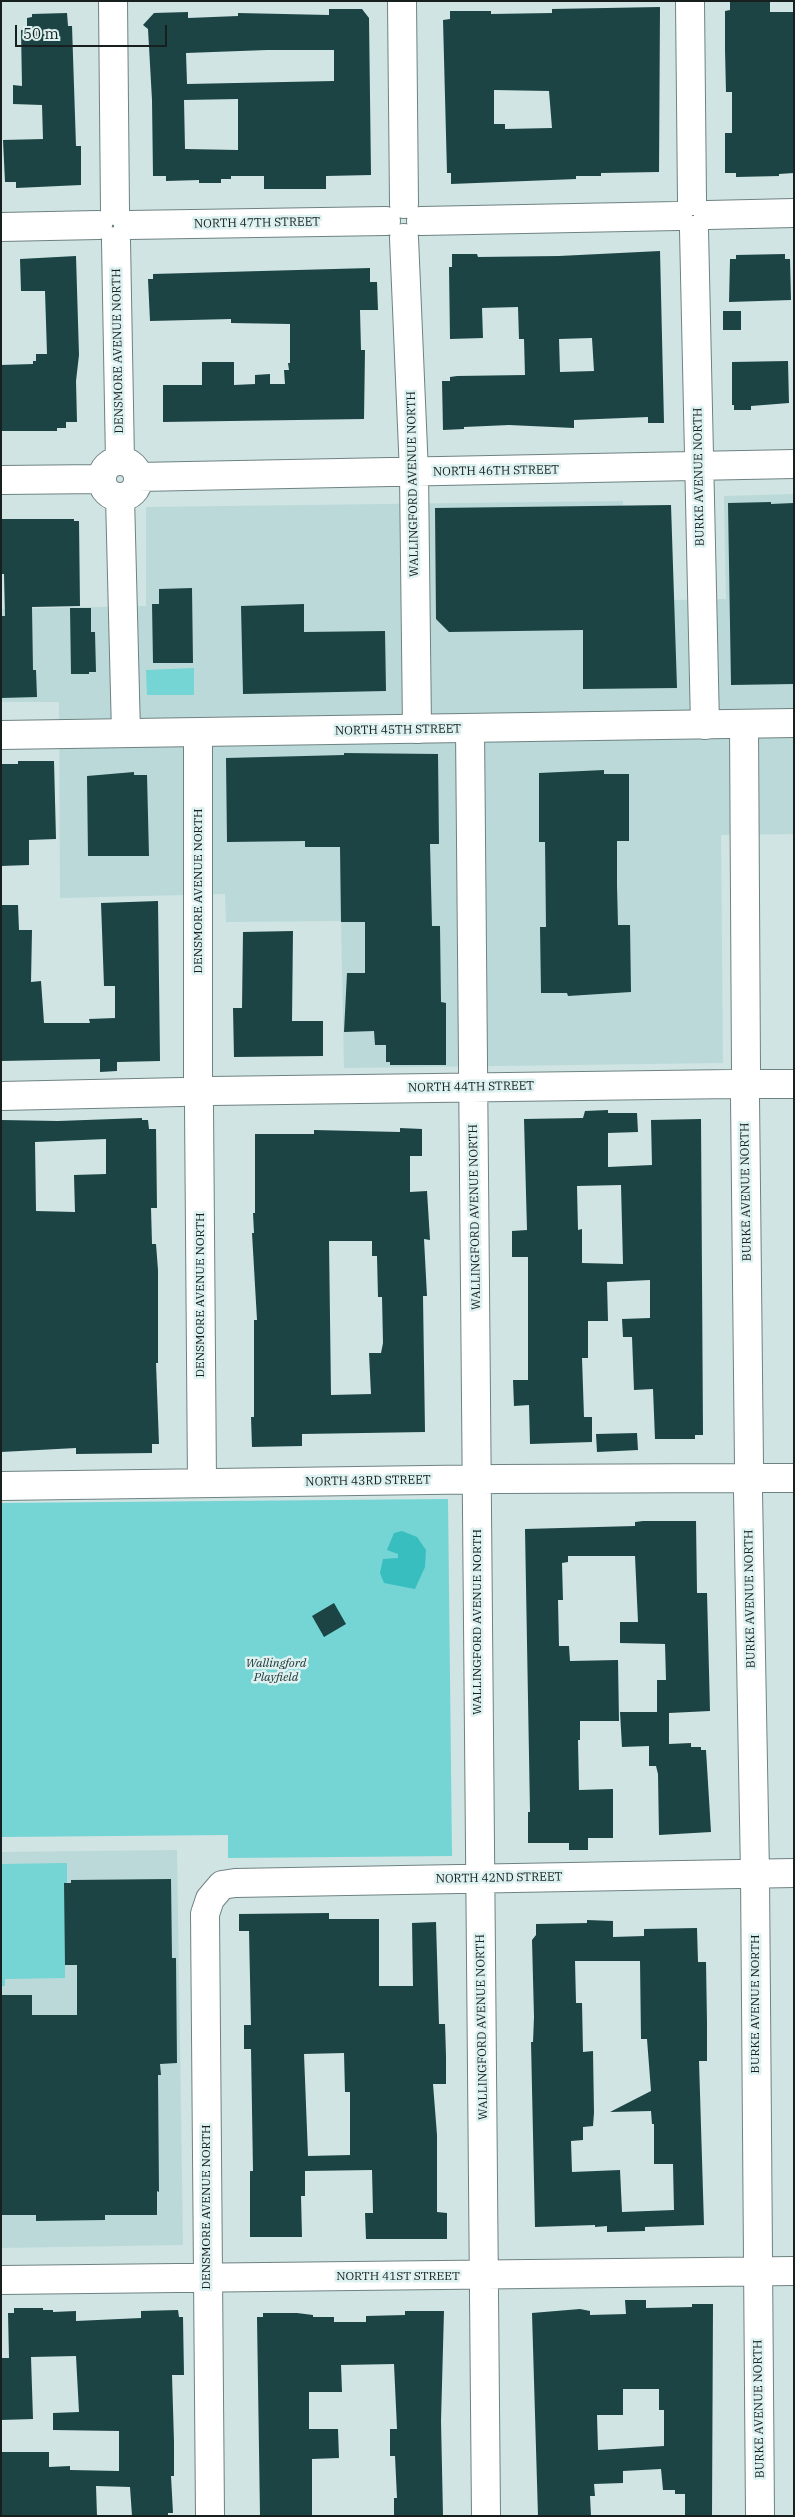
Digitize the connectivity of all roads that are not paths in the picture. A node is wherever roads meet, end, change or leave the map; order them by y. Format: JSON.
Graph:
{"nodes":[{"id":1,"x":113,"y":1,"type":"edge"},
{"id":2,"x":402,"y":1,"type":"edge"},
{"id":3,"x":690,"y":1,"type":"edge"},
{"id":4,"x":794,"y":213,"type":"edge"},
{"id":5,"x":693,"y":215,"type":"junction"},
{"id":6,"x":404,"y":221,"type":"junction"},
{"id":7,"x":114,"y":226,"type":"junction"},
{"id":8,"x":1,"y":227,"type":"edge"},
{"id":9,"x":794,"y":464,"type":"edge"},
{"id":10,"x":698,"y":467,"type":"junction"},
{"id":11,"x":414,"y":473,"type":"junction"},
{"id":12,"x":120,"y":479,"type":"junction"},
{"id":13,"x":1,"y":480,"type":"edge"},
{"id":14,"x":794,"y":723,"type":"edge"},
{"id":15,"x":744,"y":724,"type":"junction"},
{"id":16,"x":705,"y":725,"type":"junction"},
{"id":17,"x":470,"y":728,"type":"junction"},
{"id":18,"x":417,"y":729,"type":"junction"},
{"id":19,"x":198,"y":732,"type":"junction"},
{"id":20,"x":126,"y":734,"type":"junction"},
{"id":21,"x":1,"y":736,"type":"edge"},
{"id":22,"x":746,"y":1084,"type":"junction"},
{"id":23,"x":794,"y":1084,"type":"edge"},
{"id":24,"x":474,"y":1087,"type":"junction"},
{"id":25,"x":197,"y":1092,"type":"junction"},
{"id":26,"x":1,"y":1096,"type":"edge"},
{"id":27,"x":794,"y":1478,"type":"edge"},
{"id":28,"x":477,"y":1479,"type":"junction"},
{"id":29,"x":749,"y":1479,"type":"junction"},
{"id":30,"x":202,"y":1483,"type":"junction"},
{"id":31,"x":1,"y":1486,"type":"edge"},
{"id":32,"x":794,"y":1873,"type":"edge"},
{"id":33,"x":755,"y":1874,"type":"junction"},
{"id":34,"x":481,"y":1878,"type":"junction"},
{"id":35,"x":210,"y":1899,"type":"joint"},
{"id":36,"x":794,"y":2271,"type":"edge"},
{"id":37,"x":758,"y":2272,"type":"junction"},
{"id":38,"x":484,"y":2276,"type":"junction"},
{"id":39,"x":207,"y":2278,"type":"junction"},
{"id":40,"x":1,"y":2280,"type":"edge"},
{"id":41,"x":210,"y":2516,"type":"edge"},
{"id":42,"x":486,"y":2516,"type":"edge"},
{"id":43,"x":760,"y":2516,"type":"edge"}],
"edges":[{"from":1,"to":7,"type":"street","name":"DENSMORE AVENUE NORTH"},
{"from":2,"to":6,"type":"street","name":"WALLINGFORD AVENUE NORTH"},
{"from":3,"to":5,"type":"street","name":"BURKE AVENUE NORTH"},
{"from":4,"to":5,"type":"street","name":"NORTH 47TH STREET"},
{"from":5,"to":6,"type":"street","name":"NORTH 47TH STREET"},
{"from":5,"to":10,"type":"street","name":"BURKE AVENUE NORTH"},
{"from":6,"to":7,"type":"street","name":"NORTH 47TH STREET"},
{"from":6,"to":11,"type":"street","name":"WALLINGFORD AVENUE NORTH"},
{"from":7,"to":8,"type":"street","name":"NORTH 47TH STREET"},
{"from":7,"to":12,"type":"street","name":"DENSMORE AVENUE NORTH"},
{"from":9,"to":10,"type":"street","name":"NORTH 46TH STREET"},
{"from":10,"to":11,"type":"street","name":"NORTH 46TH STREET"},
{"from":10,"to":16,"type":"street","name":"BURKE AVENUE NORTH"},
{"from":11,"to":12,"type":"street","name":"NORTH 46TH STREET"},
{"from":11,"to":18,"type":"street","name":"WALLINGFORD AVENUE NORTH"},
{"from":12,"to":13,"type":"street","name":"NORTH 46TH STREET"},
{"from":12,"to":20,"type":"street","name":"DENSMORE AVENUE NORTH"},
{"from":14,"to":15,"type":"street","name":"NORTH 45TH STREET"},
{"from":15,"to":16,"type":"street","name":"NORTH 45TH STREET"},
{"from":15,"to":22,"type":"street","name":"BURKE AVENUE NORTH"},
{"from":16,"to":17,"type":"street","name":"NORTH 45TH STREET"},
{"from":17,"to":18,"type":"street","name":"NORTH 45TH STREET"},
{"from":17,"to":24,"type":"street","name":"WALLINGFORD AVENUE NORTH"},
{"from":18,"to":19,"type":"street","name":"NORTH 45TH STREET"},
{"from":19,"to":20,"type":"street","name":"NORTH 45TH STREET"},
{"from":19,"to":25,"type":"street","name":"DENSMORE AVENUE NORTH"},
{"from":20,"to":21,"type":"street","name":"NORTH 45TH STREET"},
{"from":22,"to":23,"type":"street","name":"NORTH 44TH STREET"},
{"from":22,"to":24,"type":"street","name":"NORTH 44TH STREET"},
{"from":22,"to":29,"type":"street","name":"BURKE AVENUE NORTH"},
{"from":24,"to":25,"type":"street","name":"NORTH 44TH STREET"},
{"from":24,"to":28,"type":"street","name":"WALLINGFORD AVENUE NORTH"},
{"from":25,"to":26,"type":"street","name":"NORTH 44TH STREET"},
{"from":25,"to":30,"type":"street","name":"DENSMORE AVENUE NORTH"},
{"from":27,"to":29,"type":"street","name":"NORTH 43RD STREET"},
{"from":28,"to":29,"type":"street","name":"NORTH 43RD STREET"},
{"from":28,"to":30,"type":"street","name":"NORTH 43RD STREET"},
{"from":28,"to":34,"type":"street","name":"WALLINGFORD AVENUE NORTH"},
{"from":29,"to":33,"type":"street","name":"BURKE AVENUE NORTH"},
{"from":30,"to":31,"type":"street","name":"NORTH 43RD STREET"},
{"from":32,"to":33,"type":"street","name":"NORTH 42ND STREET"},
{"from":33,"to":34,"type":"street","name":"NORTH 42ND STREET"},
{"from":33,"to":37,"type":"street","name":"BURKE AVENUE NORTH"},
{"from":34,"to":35,"type":"street","name":"NORTH 42ND STREET"},
{"from":34,"to":38,"type":"street","name":"WALLINGFORD AVENUE NORTH"},
{"from":35,"to":39,"type":"street","name":"DENSMORE AVENUE NORTH"},
{"from":36,"to":37,"type":"street","name":"NORTH 41ST STREET"},
{"from":37,"to":38,"type":"street","name":"NORTH 41ST STREET"},
{"from":37,"to":43,"type":"street","name":"BURKE AVENUE NORTH"},
{"from":38,"to":39,"type":"street","name":"NORTH 41ST STREET"},
{"from":38,"to":42,"type":"street","name":"WALLINGFORD AVENUE NORTH"},
{"from":39,"to":40,"type":"street","name":"NORTH 41ST STREET"},
{"from":39,"to":41,"type":"street","name":"DENSMORE AVENUE NORTH"}]}
